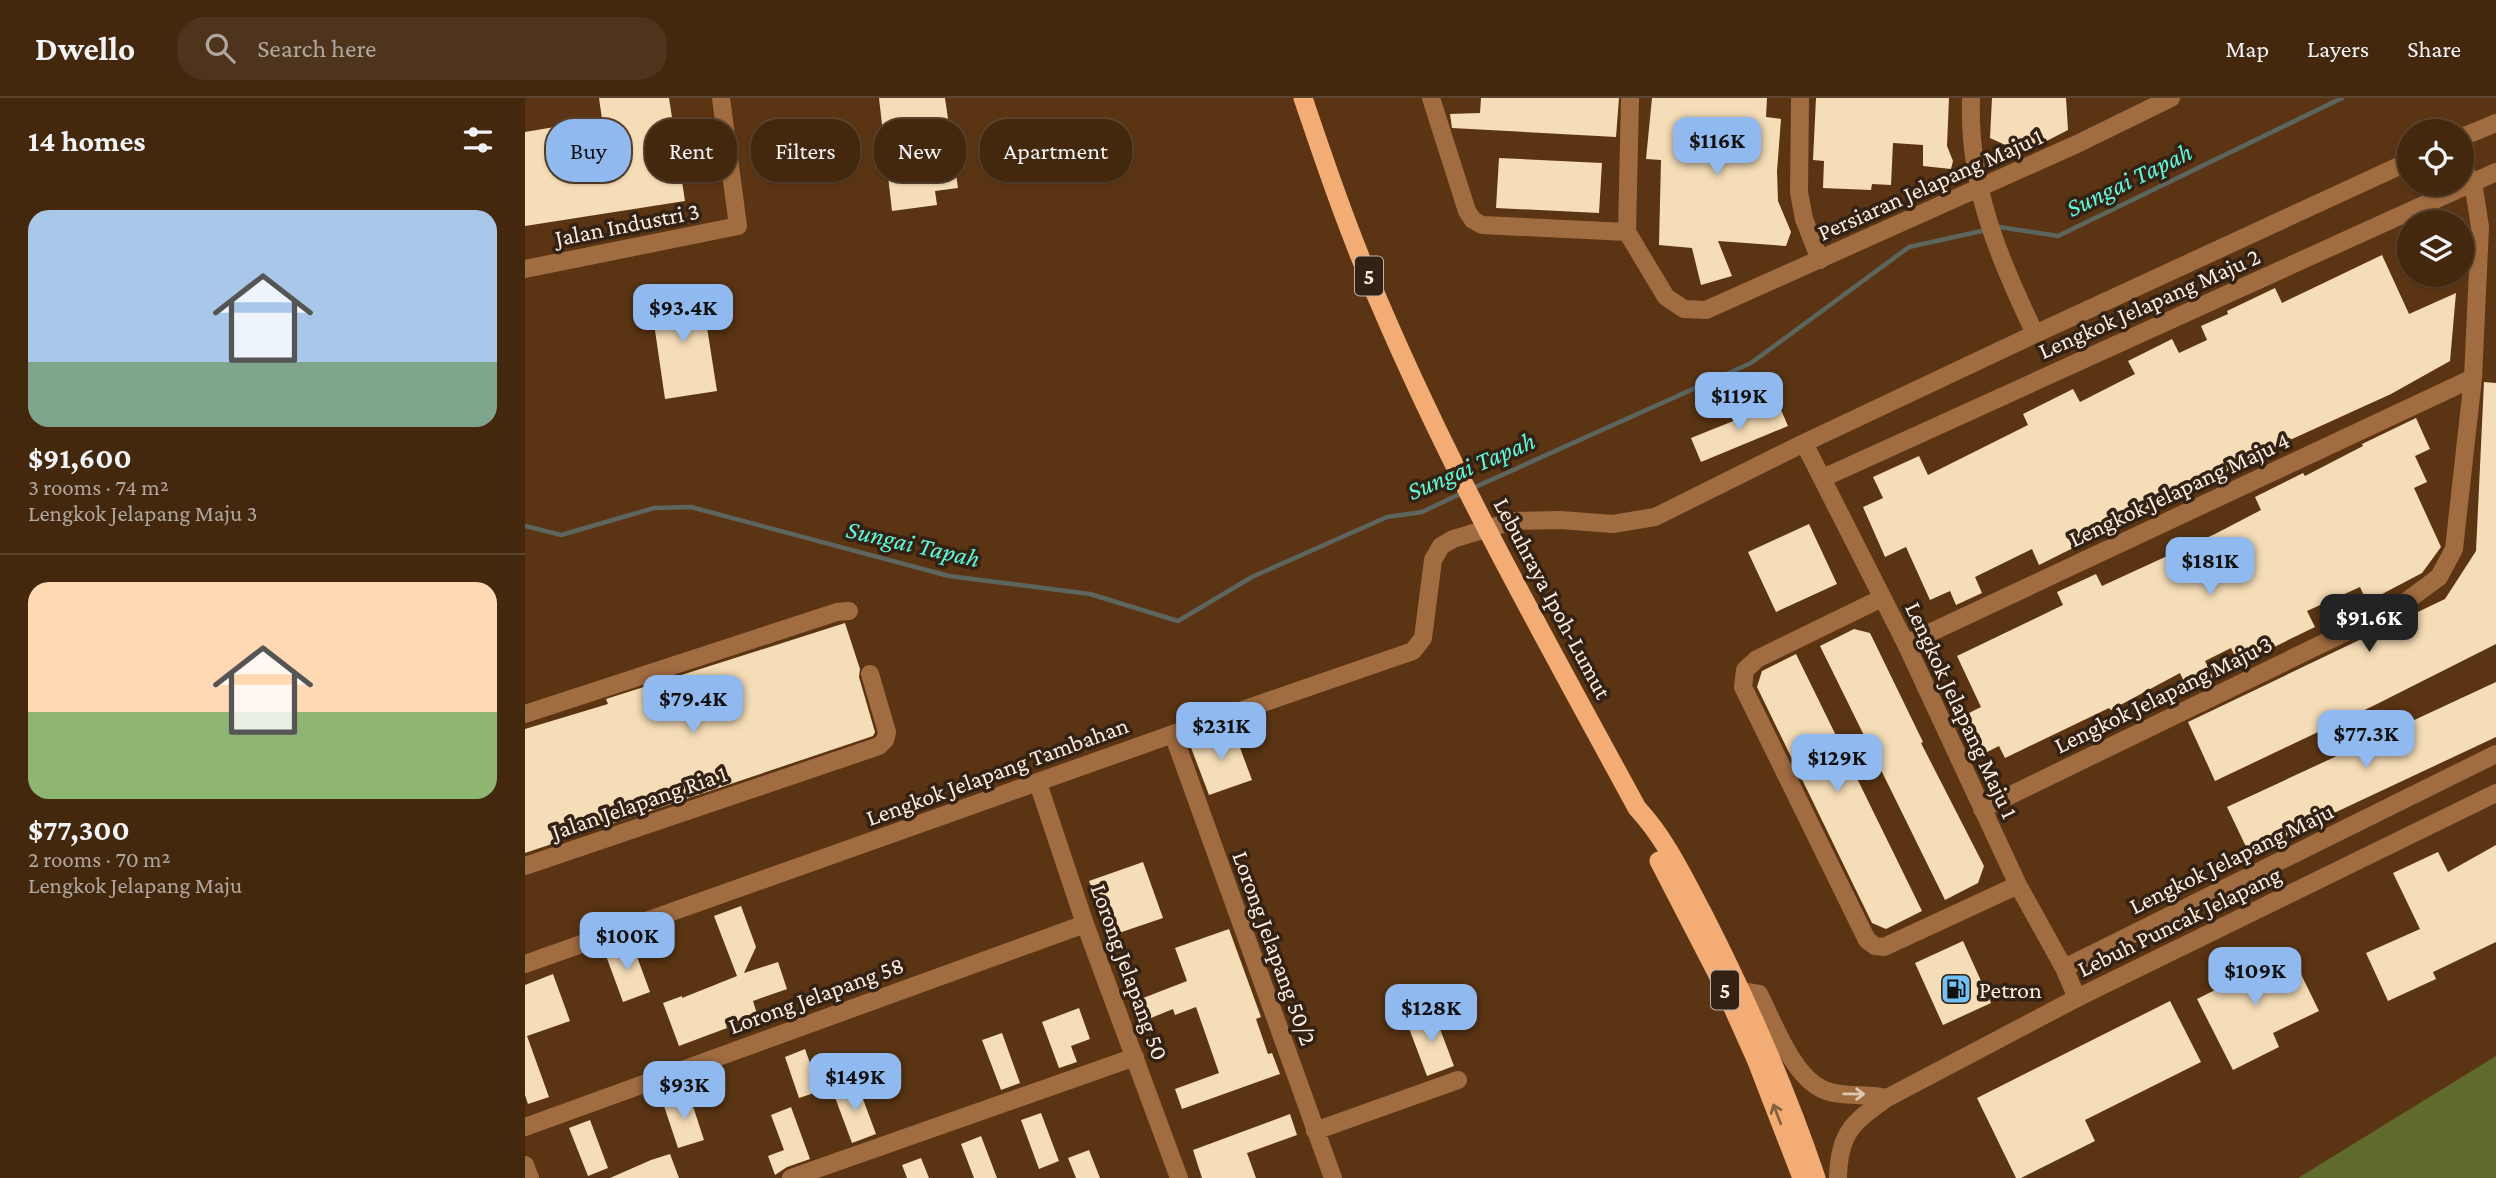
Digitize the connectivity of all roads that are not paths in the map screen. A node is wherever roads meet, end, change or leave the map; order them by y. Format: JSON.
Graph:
{"nodes":[{"id":1,"x":721,"y":98,"type":"edge"},
{"id":2,"x":1303,"y":98,"type":"edge"},
{"id":3,"x":1431,"y":98,"type":"edge"},
{"id":4,"x":1630,"y":98,"type":"edge"},
{"id":5,"x":1800,"y":98,"type":"edge"},
{"id":6,"x":1971,"y":98,"type":"edge"},
{"id":7,"x":2171,"y":98,"type":"edge"},
{"id":8,"x":2496,"y":122,"type":"edge"},
{"id":9,"x":2474,"y":132,"type":"edge"},
{"id":10,"x":2397,"y":167,"type":"edge"},
{"id":11,"x":2496,"y":172,"type":"edge"},
{"id":12,"x":2474,"y":174,"type":"edge"},
{"id":13,"x":1979,"y":189,"type":"junction"},
{"id":14,"x":2422,"y":196,"type":"edge"},
{"id":15,"x":2472,"y":196,"type":"edge"},
{"id":16,"x":1627,"y":232,"type":"junction"},
{"id":17,"x":1820,"y":260,"type":"junction"},
{"id":18,"x":525,"y":269,"type":"edge"},
{"id":19,"x":2035,"y":334,"type":"junction"},
{"id":20,"x":2473,"y":378,"type":"junction"},
{"id":21,"x":1804,"y":443,"type":"junction"},
{"id":22,"x":1823,"y":478,"type":"junction"},
{"id":23,"x":1882,"y":598,"type":"junction"},
{"id":24,"x":849,"y":611,"type":"dead end"},
{"id":25,"x":1906,"y":644,"type":"junction"},
{"id":26,"x":870,"y":674,"type":"dead end"},
{"id":27,"x":525,"y":714,"type":"edge"},
{"id":28,"x":1173,"y":734,"type":"junction"},
{"id":29,"x":2496,"y":754,"type":"edge"},
{"id":30,"x":1038,"y":783,"type":"junction"},
{"id":31,"x":2496,"y":793,"type":"edge"},
{"id":32,"x":1637,"y":808,"type":"junction"},
{"id":33,"x":1982,"y":809,"type":"junction"},
{"id":34,"x":525,"y":866,"type":"edge"},
{"id":35,"x":2018,"y":885,"type":"junction"},
{"id":36,"x":1085,"y":924,"type":"junction"},
{"id":37,"x":525,"y":964,"type":"edge"},
{"id":38,"x":2064,"y":968,"type":"junction"},
{"id":39,"x":1741,"y":991,"type":"junction"},
{"id":40,"x":2077,"y":998,"type":"junction"},
{"id":41,"x":1135,"y":1057,"type":"junction"},
{"id":42,"x":1458,"y":1080,"type":"dead end"},
{"id":43,"x":1887,"y":1098,"type":"junction"},
{"id":44,"x":525,"y":1127,"type":"edge"},
{"id":45,"x":1315,"y":1131,"type":"junction"},
{"id":46,"x":525,"y":1165,"type":"edge"},
{"id":47,"x":530,"y":1178,"type":"edge"},
{"id":48,"x":791,"y":1178,"type":"edge"},
{"id":49,"x":1179,"y":1178,"type":"edge"},
{"id":50,"x":1333,"y":1178,"type":"edge"},
{"id":51,"x":1802,"y":1178,"type":"edge"},
{"id":52,"x":1816,"y":1178,"type":"edge"},
{"id":53,"x":1838,"y":1178,"type":"edge"}],
"edges":[{"from":1,"to":18,"type":"street","name":"Jalan Industri 3"},
{"from":2,"to":32,"type":"highway","name":"Lebuhraya Ipoh-Lumut","number":"5"},
{"from":3,"to":16,"type":"street"},
{"from":4,"to":16,"type":"street"},
{"from":5,"to":17,"type":"street"},
{"from":6,"to":13,"type":"street"},
{"from":7,"to":13,"type":"street","name":"Persiaran Jelapang Maju 1"},
{"from":8,"to":9,"type":"street"},
{"from":10,"to":19,"type":"street","name":"Lengkok Jelapang Tambahan"},
{"from":11,"to":12,"type":"street","name":"Lengkok Jelapang Maju 2"},
{"from":13,"to":17,"type":"street","name":"Persiaran Jelapang Maju 1"},
{"from":13,"to":19,"type":"street"},
{"from":14,"to":22,"type":"street","name":"Lengkok Jelapang Maju 2"},
{"from":15,"to":20,"type":"street","name":"Lengkok Jelapang Maju 3"},
{"from":16,"to":17,"type":"street","name":"Persiaran Jelapang Maju 1"},
{"from":19,"to":21,"type":"street","name":"Lengkok Jelapang Tambahan"},
{"from":20,"to":25,"type":"street","name":"Lengkok Jelapang Maju 4"},
{"from":20,"to":33,"type":"street","name":"Lengkok Jelapang Maju 3"},
{"from":21,"to":22,"type":"street","name":"Lengkok Jelapang Maju 1"},
{"from":21,"to":28,"type":"street","name":"Lengkok Jelapang Tambahan"},
{"from":22,"to":23,"type":"street","name":"Lengkok Jelapang Maju 1"},
{"from":23,"to":25,"type":"street","name":"Lengkok Jelapang Maju 1"},
{"from":23,"to":35,"type":"street"},
{"from":24,"to":27,"type":"street"},
{"from":25,"to":33,"type":"street","name":"Lengkok Jelapang Maju 1"},
{"from":26,"to":34,"type":"street","name":"Jalan Jelapang Ria 1"},
{"from":28,"to":30,"type":"street","name":"Lengkok Jelapang Tambahan"},
{"from":28,"to":45,"type":"street","name":"Lorong Jelapang 50/2"},
{"from":29,"to":38,"type":"street","name":"Lengkok Jelapang Maju"},
{"from":30,"to":36,"type":"street","name":"Lorong Jelapang 50"},
{"from":30,"to":37,"type":"street","name":"Lengkok Jelapang Tambahan"},
{"from":31,"to":40,"type":"street","name":"Lebuh Puncak Jelapang"},
{"from":32,"to":39,"type":"highway","name":"Lebuhraya Ipoh-Lumut","number":"5"},
{"from":51,"to":32,"type":"highway","name":"Lebuhraya Ipoh-Lumut","number":"5","one_way":true},
{"from":33,"to":35,"type":"street","name":"Lengkok Jelapang Maju 1"},
{"from":35,"to":38,"type":"street","name":"Lengkok Jelapang Maju 1"},
{"from":36,"to":41,"type":"street","name":"Lorong Jelapang 50"},
{"from":36,"to":44,"type":"street","name":"Lorong Jelapang 58"},
{"from":38,"to":40,"type":"street","name":"Lengkok Jelapang Maju 1"},
{"from":39,"to":43,"type":"street","one_way":true},
{"from":39,"to":52,"type":"highway","name":"Lebuhraya Ipoh-Lumut","number":"5"},
{"from":40,"to":43,"type":"street","name":"Lebuh Puncak Jelapang"},
{"from":41,"to":48,"type":"street"},
{"from":41,"to":49,"type":"street","name":"Lorong Jelapang 50"},
{"from":42,"to":45,"type":"street"},
{"from":43,"to":53,"type":"street","name":"Lebuh Puncak Jelapang"},
{"from":45,"to":50,"type":"street","name":"Lorong Jelapang 50/2"},
{"from":46,"to":47,"type":"street"}]}
